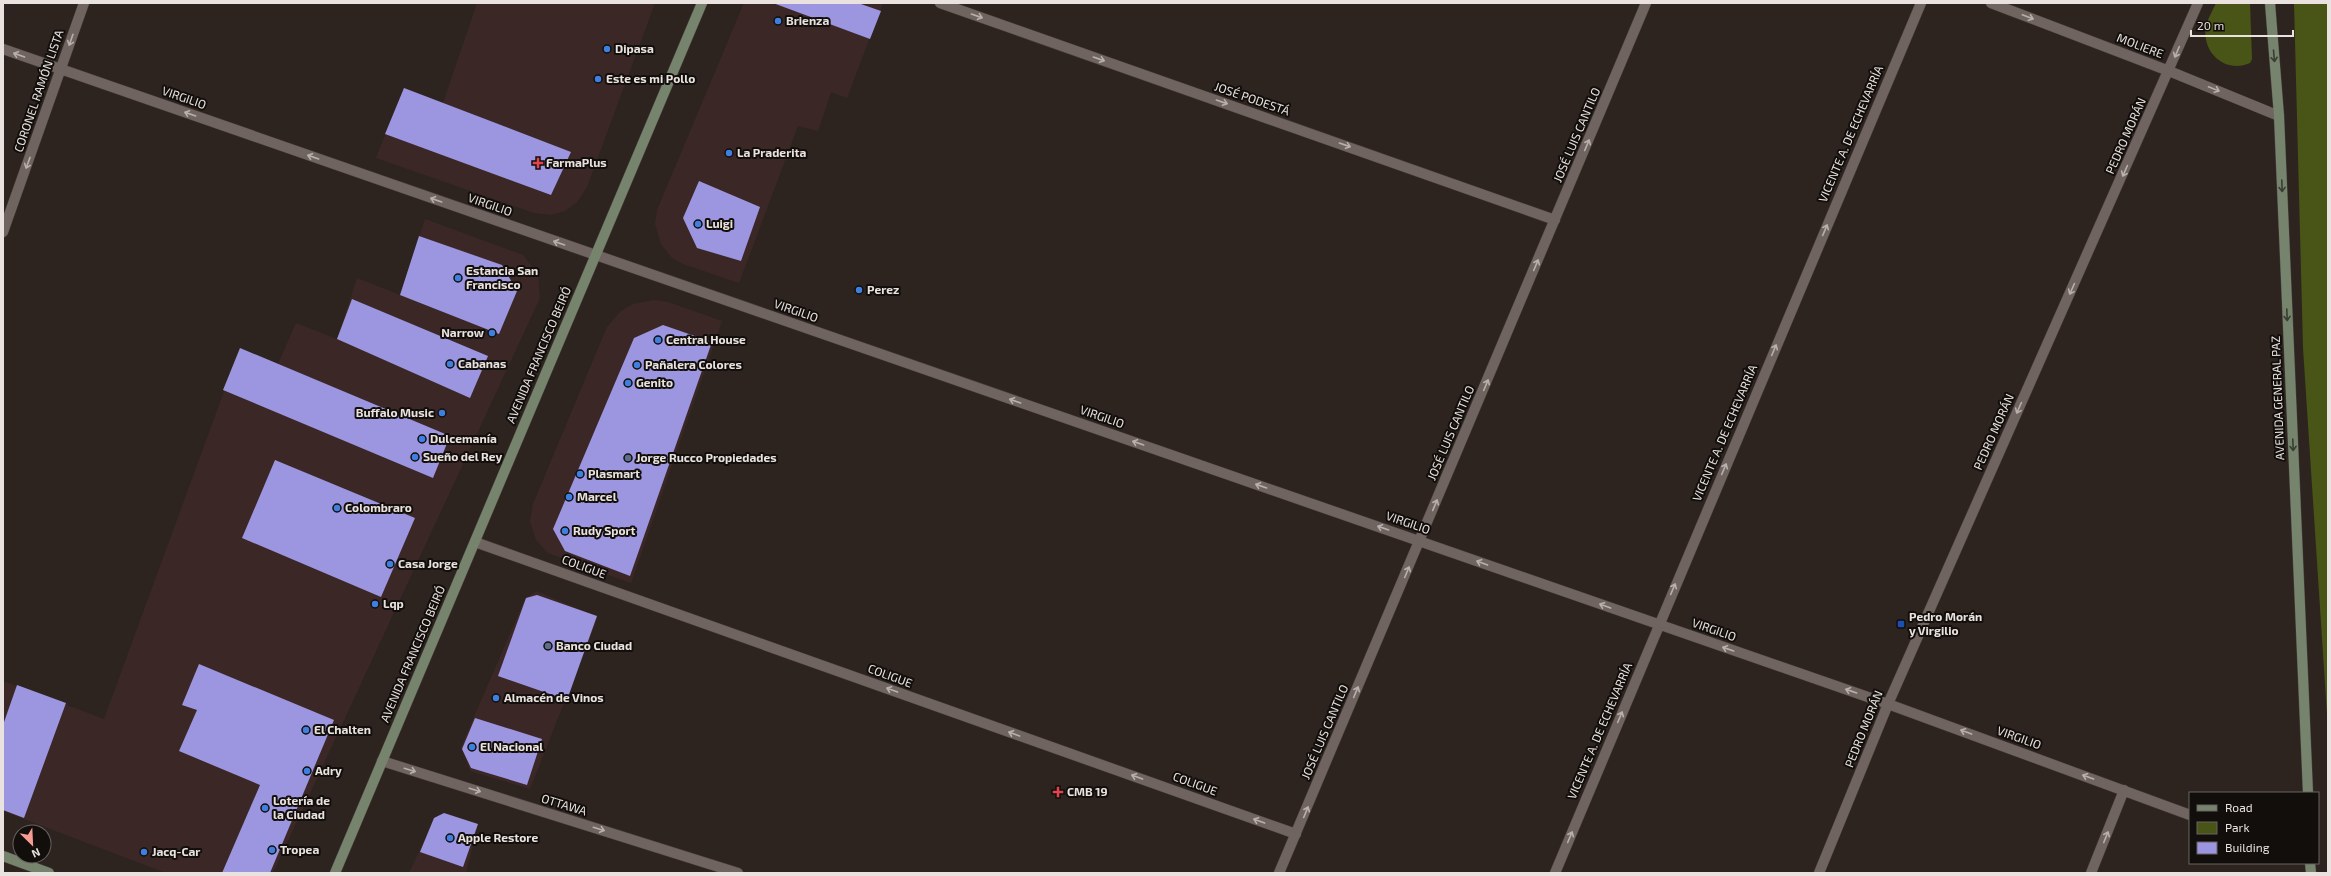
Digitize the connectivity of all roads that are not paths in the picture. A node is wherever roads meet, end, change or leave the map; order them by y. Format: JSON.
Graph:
{"nodes":[{"id":1,"x":84,"y":3,"type":"edge"},
{"id":2,"x":702,"y":3,"type":"edge"},
{"id":3,"x":940,"y":3,"type":"edge"},
{"id":4,"x":1646,"y":3,"type":"edge"},
{"id":5,"x":1920,"y":3,"type":"edge"},
{"id":6,"x":1991,"y":3,"type":"edge"},
{"id":7,"x":2198,"y":3,"type":"edge"},
{"id":8,"x":2270,"y":3,"type":"edge"},
{"id":9,"x":3,"y":49,"type":"edge"},
{"id":10,"x":61,"y":69,"type":"junction"},
{"id":11,"x":2169,"y":71,"type":"junction"},
{"id":12,"x":2279,"y":116,"type":"junction"},
{"id":13,"x":1555,"y":220,"type":"junction"},
{"id":14,"x":3,"y":232,"type":"edge"},
{"id":15,"x":596,"y":256,"type":"junction"},
{"id":16,"x":1420,"y":541,"type":"junction"},
{"id":17,"x":475,"y":542,"type":"junction"},
{"id":18,"x":1658,"y":625,"type":"junction"},
{"id":19,"x":1888,"y":704,"type":"junction"},
{"id":20,"x":382,"y":761,"type":"junction"},
{"id":21,"x":2124,"y":790,"type":"junction"},
{"id":22,"x":2308,"y":792,"type":"edge"},
{"id":23,"x":2189,"y":815,"type":"edge"},
{"id":24,"x":1296,"y":834,"type":"junction"},
{"id":25,"x":3,"y":856,"type":"edge"},
{"id":26,"x":49,"y":873,"type":"edge"},
{"id":27,"x":335,"y":873,"type":"edge"},
{"id":28,"x":738,"y":873,"type":"edge"},
{"id":29,"x":1279,"y":873,"type":"edge"},
{"id":30,"x":1555,"y":873,"type":"edge"},
{"id":31,"x":1819,"y":873,"type":"edge"},
{"id":32,"x":2091,"y":873,"type":"edge"}],
"edges":[{"from":1,"to":10,"type":"street","name":"CORONEL RAMÓN LISTA","one_way":true},
{"from":2,"to":15,"type":"main road","name":"AVENIDA FRANCISCO BEIRÓ"},
{"from":3,"to":13,"type":"street","name":"JOSÉ PODESTÁ","one_way":true},
{"from":13,"to":4,"type":"street","name":"JOSÉ LUIS CANTILO","one_way":true},
{"from":18,"to":5,"type":"street","name":"VICENTE A. DE ECHEVARRÍA","one_way":true},
{"from":6,"to":11,"type":"street","name":"MOLIERE","one_way":true},
{"from":7,"to":11,"type":"street","name":"PEDRO MORÁN","one_way":true},
{"from":8,"to":12,"type":"main road","name":"AVENIDA GENERAL PAZ","one_way":true},
{"from":10,"to":9,"type":"street","name":"VIRGILIO","one_way":true},
{"from":10,"to":14,"type":"street","name":"CORONEL RAMÓN LISTA","one_way":true},
{"from":15,"to":10,"type":"street","name":"VIRGILIO","one_way":true},
{"from":11,"to":12,"type":"street","name":"MOLIERE","one_way":true},
{"from":11,"to":19,"type":"street","name":"PEDRO MORÁN","one_way":true},
{"from":12,"to":22,"type":"main road","name":"AVENIDA GENERAL PAZ","one_way":true},
{"from":16,"to":13,"type":"street","name":"JOSÉ LUIS CANTILO","one_way":true},
{"from":16,"to":15,"type":"street","name":"VIRGILIO","one_way":true},
{"from":15,"to":17,"type":"main road","name":"AVENIDA FRANCISCO BEIRÓ"},
{"from":18,"to":16,"type":"street","name":"VIRGILIO","one_way":true},
{"from":24,"to":16,"type":"street","name":"JOSÉ LUIS CANTILO","one_way":true},
{"from":17,"to":20,"type":"main road","name":"AVENIDA FRANCISCO BEIRÓ"},
{"from":24,"to":17,"type":"street","name":"COLIGUE","one_way":true},
{"from":19,"to":18,"type":"street","name":"VIRGILIO","one_way":true},
{"from":30,"to":18,"type":"street","name":"VICENTE A. DE ECHEVARRÍA","one_way":true},
{"from":21,"to":19,"type":"street","name":"VIRGILIO","one_way":true},
{"from":19,"to":31,"type":"street","name":"PEDRO MORÁN"},
{"from":20,"to":27,"type":"main road","name":"AVENIDA FRANCISCO BEIRÓ"},
{"from":20,"to":28,"type":"street","name":"OTTAWA","one_way":true},
{"from":21,"to":23,"type":"street","name":"VIRGILIO"},
{"from":32,"to":21,"type":"street","one_way":true},
{"from":24,"to":29,"type":"street","name":"JOSÉ LUIS CANTILO"},
{"from":25,"to":26,"type":"main road"}]}
